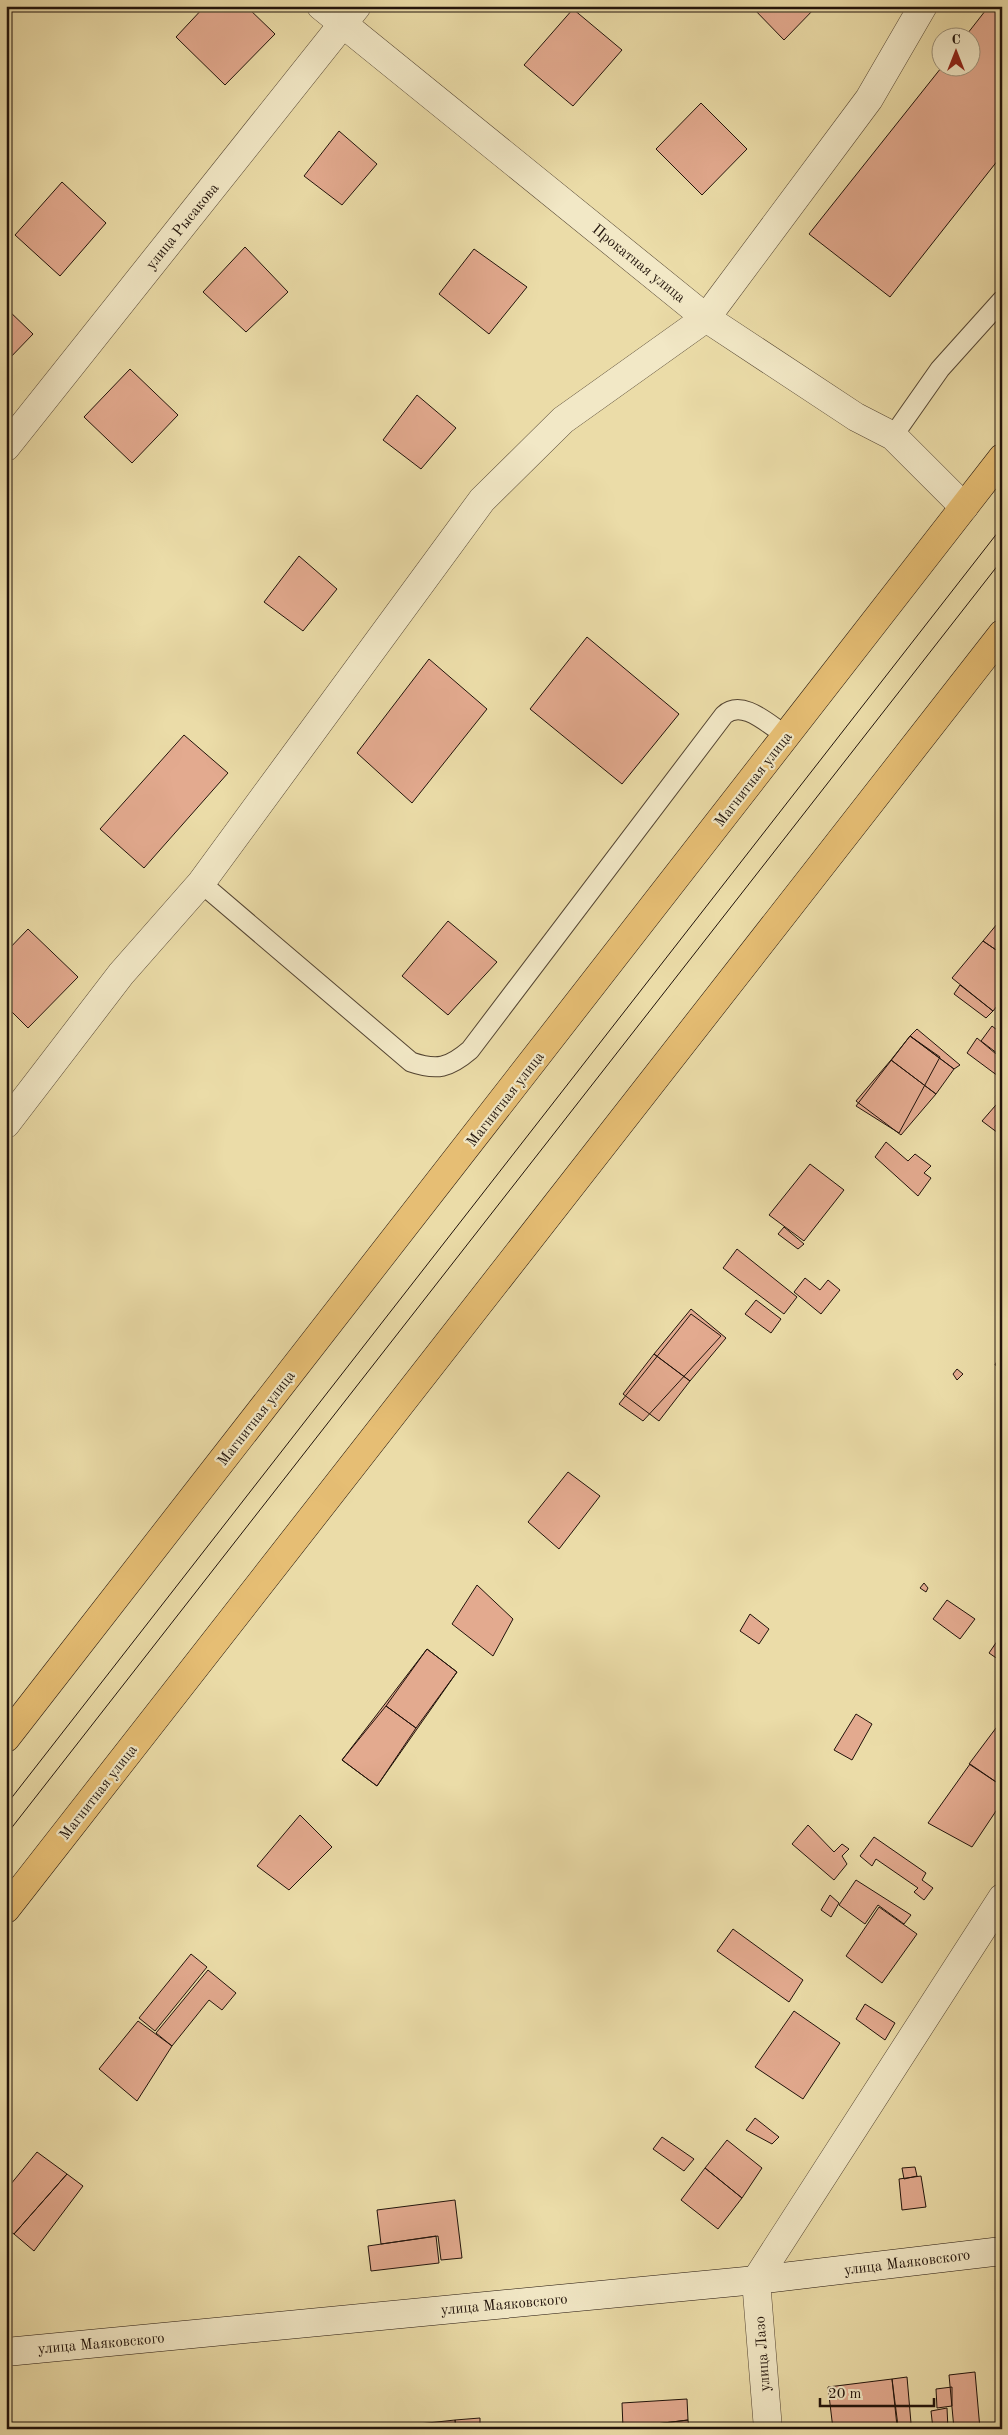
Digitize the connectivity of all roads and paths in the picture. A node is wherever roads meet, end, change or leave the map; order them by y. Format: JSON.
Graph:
{"nodes":[{"id":1,"x":321,"y":6,"type":"edge"},
{"id":2,"x":923,"y":6,"type":"edge"},
{"id":3,"x":350,"y":15,"type":"edge"},
{"id":4,"x":1002,"y":300,"type":"edge"},
{"id":5,"x":706,"y":318,"type":"junction"},
{"id":6,"x":893,"y":436,"type":"junction"},
{"id":7,"x":6,"y":447,"type":"edge"},
{"id":8,"x":1002,"y":458,"type":"edge"},
{"id":9,"x":964,"y":507,"type":"junction"},
{"id":10,"x":1002,"y":634,"type":"edge"},
{"id":11,"x":787,"y":736,"type":"junction"},
{"id":12,"x":201,"y":883,"type":"junction"},
{"id":13,"x":6,"y":1124,"type":"edge"},
{"id":14,"x":6,"y":1738,"type":"edge"},
{"id":15,"x":1002,"y":1898,"type":"edge"},
{"id":16,"x":6,"y":1909,"type":"edge"},
{"id":17,"x":1002,"y":2250,"type":"edge"},
{"id":18,"x":756,"y":2280,"type":"junction"},
{"id":19,"x":6,"y":2352,"type":"edge"},
{"id":20,"x":768,"y":2429,"type":"edge"}],
"edges":[{"from":1,"to":3,"type":"street","name":"Прокатная улица"},
{"from":2,"to":5,"type":"street"},
{"from":3,"to":5,"type":"street","name":"Прокатная улица"},
{"from":3,"to":7,"type":"street","name":"улица Рысакова"},
{"from":4,"to":6,"type":"lane"},
{"from":5,"to":6,"type":"street","name":"Прокатная улица"},
{"from":5,"to":12,"type":"street"},
{"from":6,"to":9,"type":"street","name":"Прокатная улица"},
{"from":8,"to":9,"type":"main road","name":"Магнитная улица"},
{"from":9,"to":11,"type":"main road","name":"Магнитная улица"},
{"from":10,"to":16,"type":"main road","name":"Магнитная улица"},
{"from":11,"to":12,"type":"lane"},
{"from":11,"to":14,"type":"main road","name":"Магнитная улица"},
{"from":12,"to":13,"type":"street"},
{"from":15,"to":18,"type":"street"},
{"from":17,"to":18,"type":"street","name":"улица Маяковского"},
{"from":18,"to":19,"type":"street","name":"улица Маяковского"},
{"from":18,"to":20,"type":"street","name":"улица Лазо"}]}
